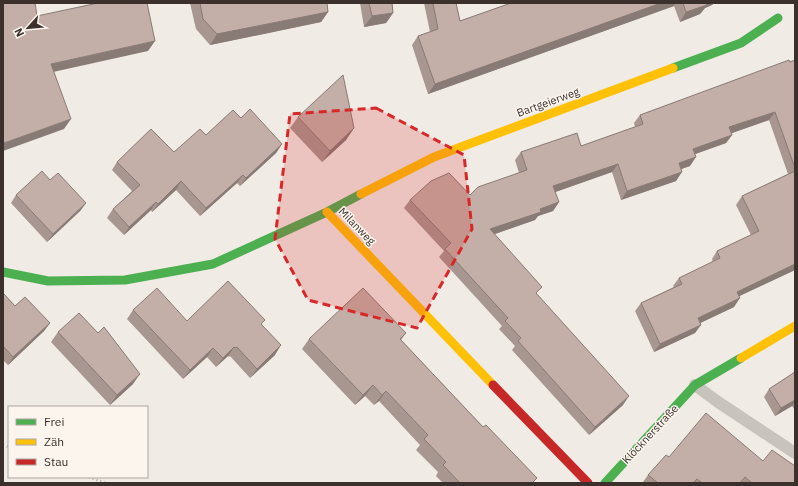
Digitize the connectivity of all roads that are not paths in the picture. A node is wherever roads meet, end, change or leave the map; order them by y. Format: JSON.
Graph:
{"nodes":[{"id":1,"x":778,"y":18,"type":"dead end"},
{"id":2,"x":327,"y":212,"type":"junction"},
{"id":3,"x":3,"y":272,"type":"edge"},
{"id":4,"x":795,"y":326,"type":"edge"},
{"id":5,"x":695,"y":385,"type":"junction"},
{"id":6,"x":795,"y":453,"type":"edge"},
{"id":7,"x":588,"y":483,"type":"edge"},
{"id":8,"x":605,"y":483,"type":"edge"}],
"edges":[{"from":1,"to":2,"type":"street","name":"Bartgeierweg"},
{"from":2,"to":3,"type":"street","name":"Milanweg"},
{"from":2,"to":7,"type":"street","name":"Milanweg"},
{"from":4,"to":5,"type":"street","name":"Klöcknerstraße"},
{"from":5,"to":6,"type":"lane"},
{"from":5,"to":8,"type":"street","name":"Klöcknerstraße"}]}
